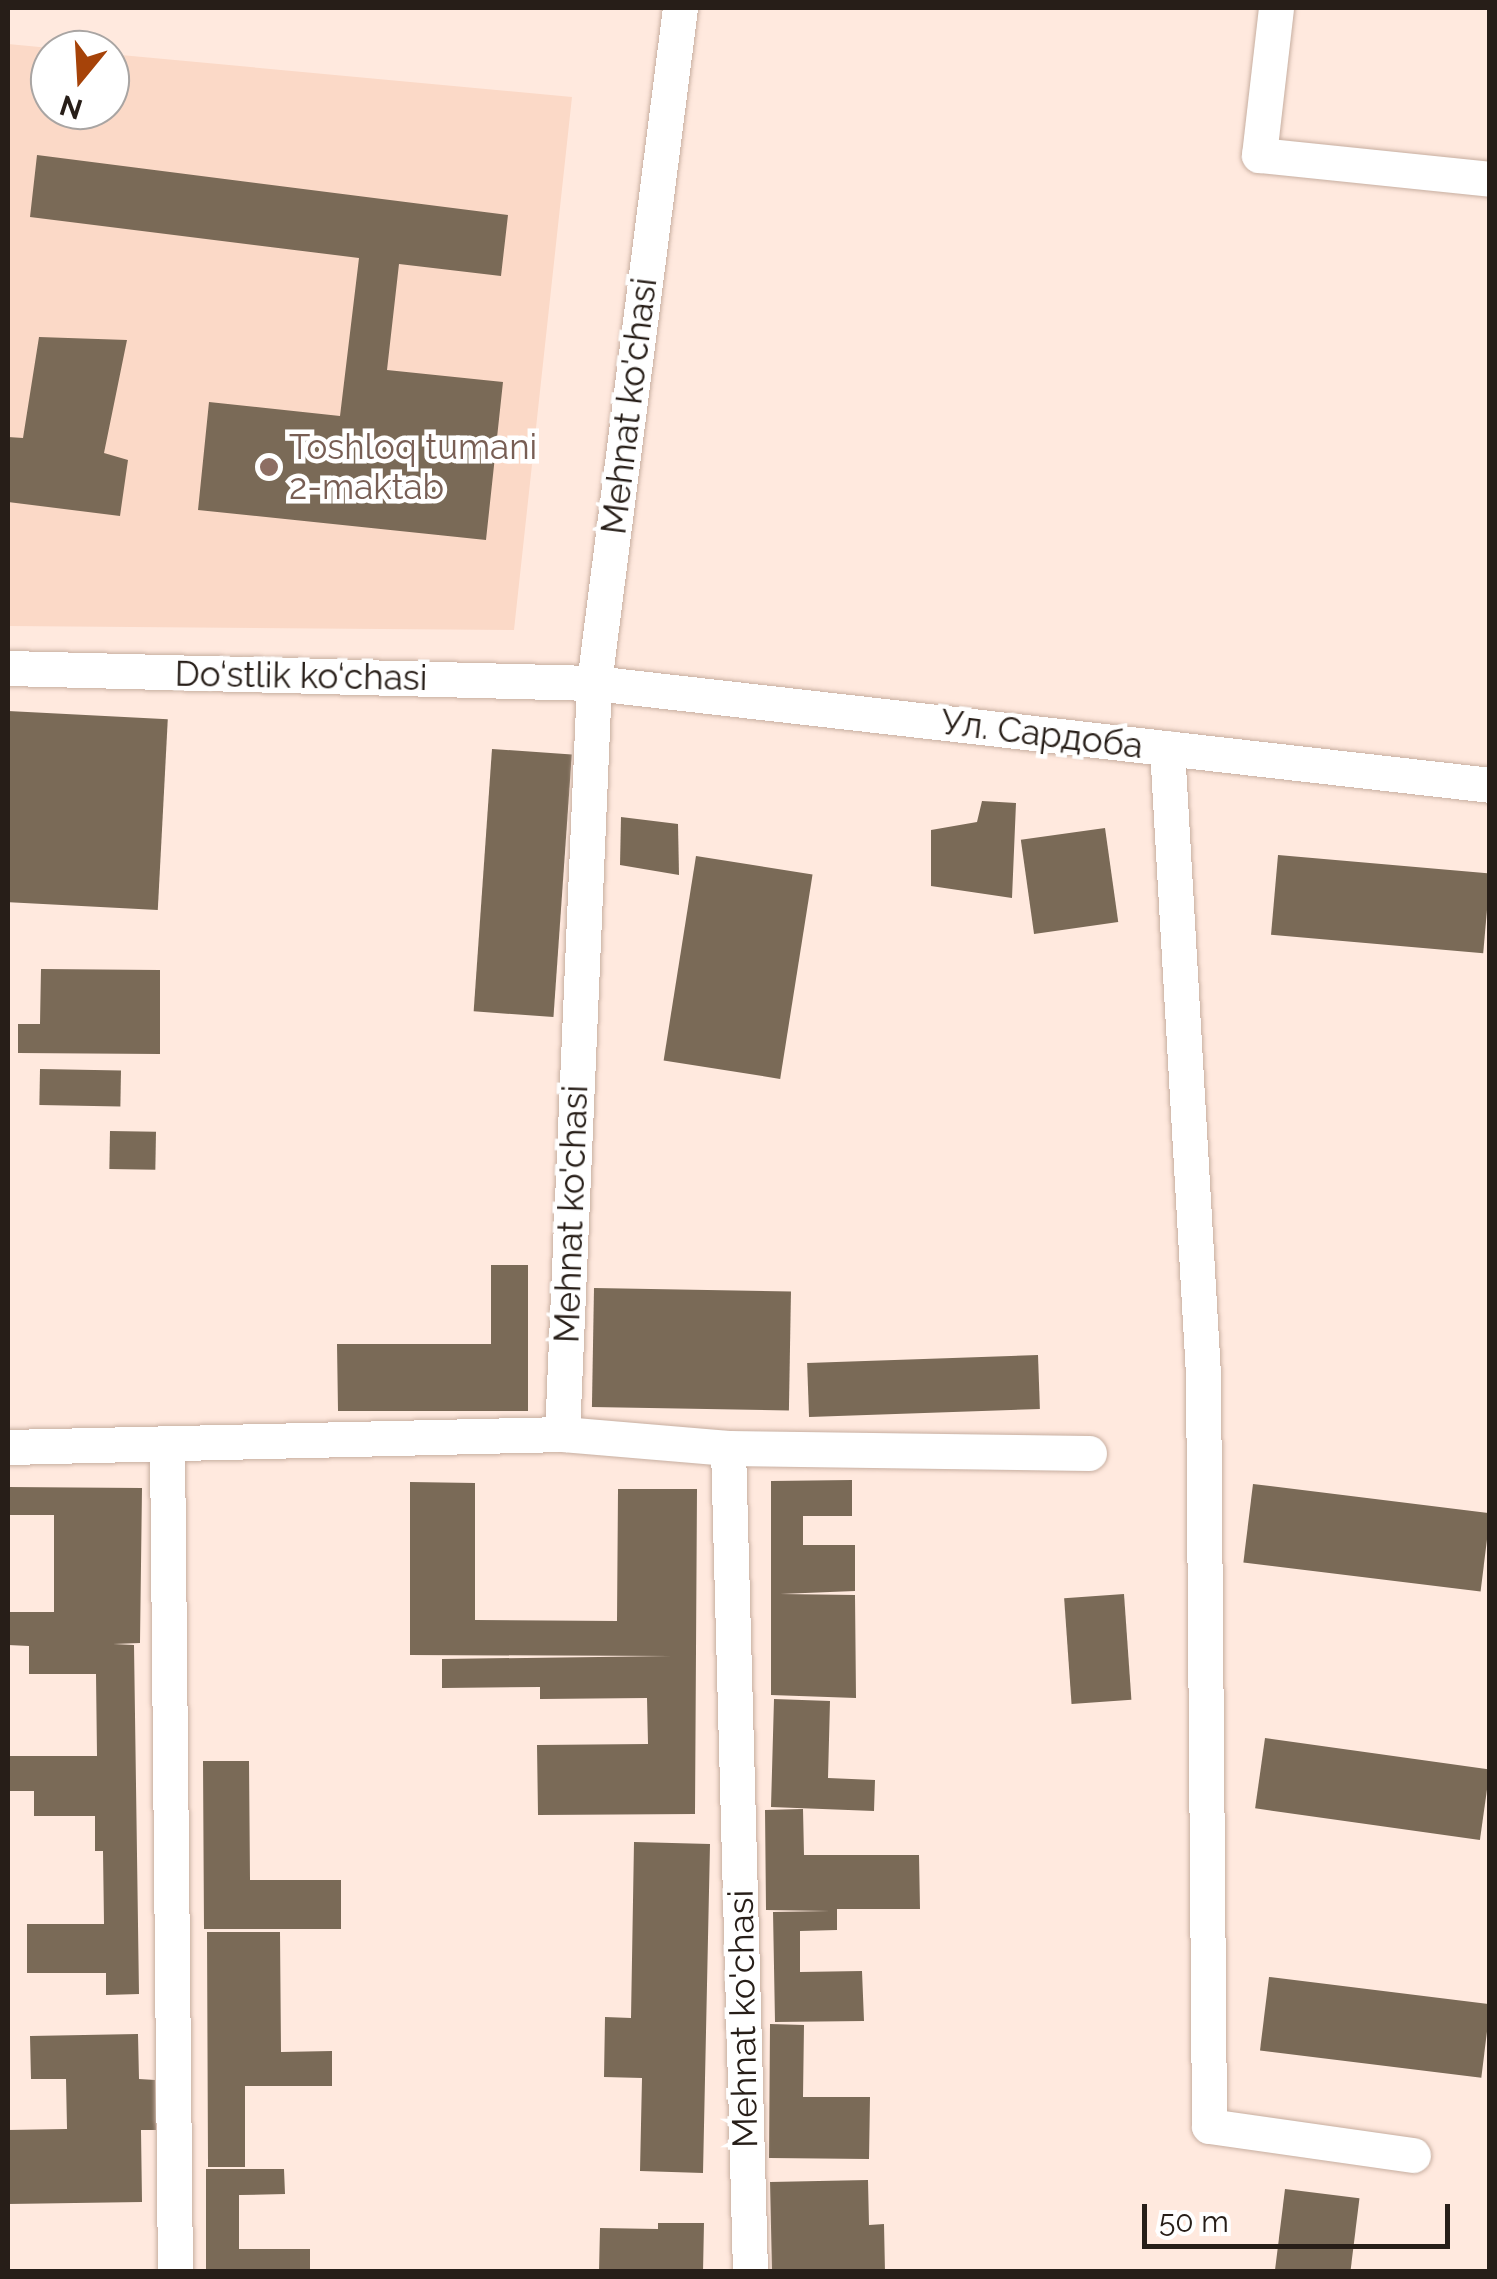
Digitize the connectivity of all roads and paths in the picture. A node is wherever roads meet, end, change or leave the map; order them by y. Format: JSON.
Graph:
{"nodes":[{"id":1,"x":680,"y":8,"type":"edge"},
{"id":2,"x":1276,"y":8,"type":"edge"},
{"id":3,"x":1490,"y":180,"type":"edge"},
{"id":4,"x":8,"y":668,"type":"edge"},
{"id":5,"x":594,"y":683,"type":"junction"},
{"id":6,"x":1168,"y":748,"type":"junction"},
{"id":7,"x":1490,"y":785,"type":"edge"},
{"id":8,"x":562,"y":1434,"type":"junction"},
{"id":9,"x":167,"y":1444,"type":"junction"},
{"id":10,"x":8,"y":1446,"type":"edge"},
{"id":11,"x":728,"y":1448,"type":"junction"},
{"id":12,"x":1089,"y":1453,"type":"dead end"},
{"id":13,"x":1412,"y":2154,"type":"dead end"},
{"id":14,"x":175,"y":2272,"type":"edge"},
{"id":15,"x":750,"y":2272,"type":"edge"}],
"edges":[{"from":1,"to":5,"type":"street","name":"Mehnat ko'chasi"},
{"from":2,"to":3,"type":"street"},
{"from":4,"to":5,"type":"street","name":"Do‘stlik ko‘chasi"},
{"from":5,"to":6,"type":"street","name":"Ул. Сардоба"},
{"from":5,"to":8,"type":"street","name":"Mehnat ko'chasi"},
{"from":6,"to":7,"type":"street","name":"Ул. Сардоба"},
{"from":6,"to":13,"type":"street"},
{"from":8,"to":9,"type":"street"},
{"from":8,"to":11,"type":"street"},
{"from":9,"to":10,"type":"street"},
{"from":9,"to":14,"type":"street"},
{"from":11,"to":12,"type":"street"},
{"from":11,"to":15,"type":"street","name":"Mehnat ko'chasi"}]}
